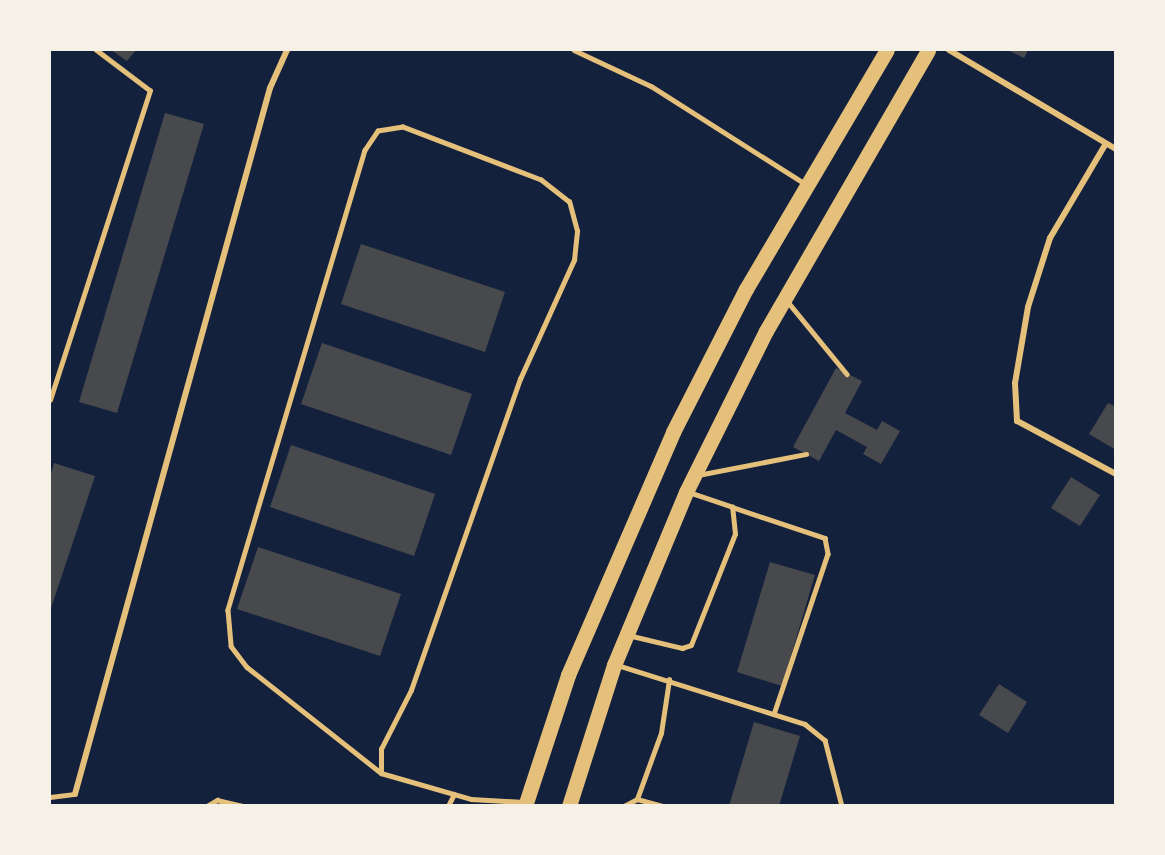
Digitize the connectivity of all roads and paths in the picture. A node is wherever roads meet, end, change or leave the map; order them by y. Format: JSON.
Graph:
{"nodes":[{"id":1,"x":96,"y":50,"type":"edge"},
{"id":2,"x":287,"y":50,"type":"edge"},
{"id":3,"x":574,"y":50,"type":"edge"},
{"id":4,"x":887,"y":50,"type":"edge"},
{"id":5,"x":928,"y":50,"type":"edge"},
{"id":6,"x":949,"y":50,"type":"edge"},
{"id":7,"x":1105,"y":145,"type":"junction"},
{"id":8,"x":1116,"y":149,"type":"edge"},
{"id":9,"x":807,"y":184,"type":"junction"},
{"id":10,"x":784,"y":298,"type":"junction"},
{"id":11,"x":848,"y":374,"type":"dead end"},
{"id":12,"x":50,"y":400,"type":"edge"},
{"id":13,"x":806,"y":454,"type":"dead end"},
{"id":14,"x":1116,"y":474,"type":"edge"},
{"id":15,"x":695,"y":475,"type":"junction"},
{"id":16,"x":686,"y":492,"type":"junction"},
{"id":17,"x":732,"y":507,"type":"junction"},
{"id":18,"x":626,"y":634,"type":"junction"},
{"id":19,"x":614,"y":664,"type":"junction"},
{"id":20,"x":669,"y":680,"type":"junction"},
{"id":21,"x":774,"y":714,"type":"junction"},
{"id":22,"x":381,"y":773,"type":"junction"},
{"id":23,"x":75,"y":794,"type":"joint"},
{"id":24,"x":454,"y":794,"type":"junction"},
{"id":25,"x":50,"y":797,"type":"edge"},
{"id":26,"x":636,"y":799,"type":"junction"},
{"id":27,"x":526,"y":804,"type":"edge"},
{"id":28,"x":207,"y":806,"type":"edge"},
{"id":29,"x":242,"y":806,"type":"edge"},
{"id":30,"x":448,"y":806,"type":"edge"},
{"id":31,"x":569,"y":806,"type":"edge"},
{"id":32,"x":624,"y":806,"type":"edge"},
{"id":33,"x":663,"y":806,"type":"edge"},
{"id":34,"x":842,"y":806,"type":"edge"}],
"edges":[{"from":1,"to":12,"type":"lane"},
{"from":2,"to":23,"type":"street"},
{"from":3,"to":9,"type":"lane"},
{"from":4,"to":9,"type":"highway"},
{"from":5,"to":10,"type":"highway"},
{"from":6,"to":7,"type":"street"},
{"from":7,"to":8,"type":"street"},
{"from":7,"to":14,"type":"street"},
{"from":9,"to":27,"type":"highway"},
{"from":10,"to":11,"type":"lane"},
{"from":10,"to":15,"type":"highway"},
{"from":13,"to":15,"type":"lane"},
{"from":15,"to":16,"type":"highway"},
{"from":16,"to":17,"type":"lane"},
{"from":16,"to":18,"type":"highway"},
{"from":17,"to":18,"type":"lane"},
{"from":17,"to":21,"type":"lane"},
{"from":18,"to":19,"type":"highway"},
{"from":19,"to":20,"type":"lane"},
{"from":19,"to":31,"type":"highway"},
{"from":20,"to":21,"type":"lane"},
{"from":20,"to":26,"type":"lane"},
{"from":21,"to":34,"type":"lane"},
{"from":22,"to":22,"type":"lane"},
{"from":22,"to":24,"type":"lane"},
{"from":23,"to":25,"type":"lane"},
{"from":24,"to":27,"type":"lane"},
{"from":24,"to":30,"type":"lane"},
{"from":26,"to":32,"type":"lane"},
{"from":26,"to":33,"type":"lane"},
{"from":28,"to":29,"type":"lane"}]}
